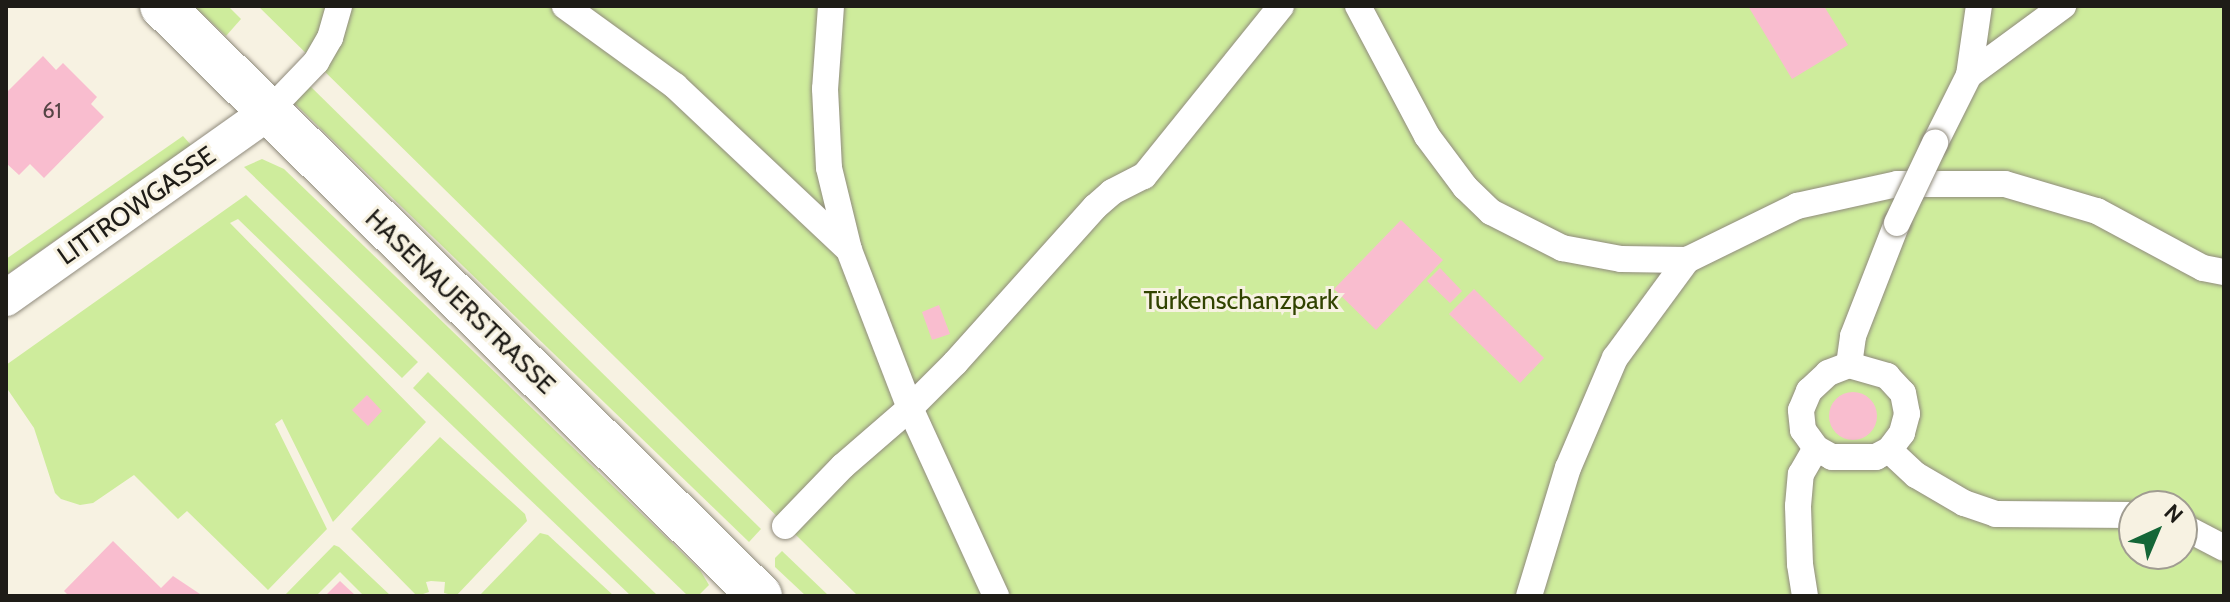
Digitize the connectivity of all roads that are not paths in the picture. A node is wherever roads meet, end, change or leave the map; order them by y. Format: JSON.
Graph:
{"nodes":[{"id":1,"x":162,"y":6,"type":"edge"},
{"id":2,"x":339,"y":6,"type":"edge"},
{"id":3,"x":565,"y":6,"type":"edge"},
{"id":4,"x":831,"y":6,"type":"edge"},
{"id":5,"x":1281,"y":6,"type":"edge"},
{"id":6,"x":1358,"y":6,"type":"edge"},
{"id":7,"x":1979,"y":6,"type":"edge"},
{"id":8,"x":2063,"y":6,"type":"edge"},
{"id":9,"x":1969,"y":75,"type":"junction"},
{"id":10,"x":267,"y":113,"type":"junction"},
{"id":11,"x":849,"y":250,"type":"junction"},
{"id":12,"x":1687,"y":260,"type":"junction"},
{"id":13,"x":2214,"y":270,"type":"edge"},
{"id":14,"x":2224,"y":294,"type":"edge"},
{"id":15,"x":6,"y":298,"type":"edge"},
{"id":16,"x":1849,"y":365,"type":"junction"},
{"id":17,"x":910,"y":408,"type":"junction"},
{"id":18,"x":1816,"y":448,"type":"junction"},
{"id":19,"x":1889,"y":450,"type":"junction"},
{"id":20,"x":2118,"y":514,"type":"edge"},
{"id":21,"x":785,"y":526,"type":"dead end"},
{"id":22,"x":2198,"y":534,"type":"edge"},
{"id":23,"x":2224,"y":548,"type":"edge"},
{"id":24,"x":754,"y":594,"type":"edge"},
{"id":25,"x":996,"y":596,"type":"edge"},
{"id":26,"x":1529,"y":596,"type":"edge"},
{"id":27,"x":1805,"y":596,"type":"edge"}],
"edges":[{"from":1,"to":10,"type":"street","name":"HASENAUERSTRASSE"},
{"from":2,"to":10,"type":"street"},
{"from":3,"to":11,"type":"street"},
{"from":4,"to":11,"type":"street"},
{"from":5,"to":17,"type":"street"},
{"from":6,"to":12,"type":"street"},
{"from":7,"to":9,"type":"street"},
{"from":8,"to":9,"type":"street"},
{"from":9,"to":16,"type":"street","bridge":true},
{"from":10,"to":15,"type":"street","name":"LITTROWGASSE"},
{"from":10,"to":24,"type":"street","name":"HASENAUERSTRASSE"},
{"from":11,"to":17,"type":"street"},
{"from":12,"to":13,"type":"street"},
{"from":12,"to":26,"type":"street"},
{"from":13,"to":14,"type":"street"},
{"from":16,"to":18,"type":"street"},
{"from":16,"to":19,"type":"street"},
{"from":17,"to":21,"type":"street"},
{"from":17,"to":25,"type":"street"},
{"from":18,"to":19,"type":"street"},
{"from":18,"to":27,"type":"street"},
{"from":19,"to":20,"type":"street"},
{"from":22,"to":23,"type":"street"}]}
